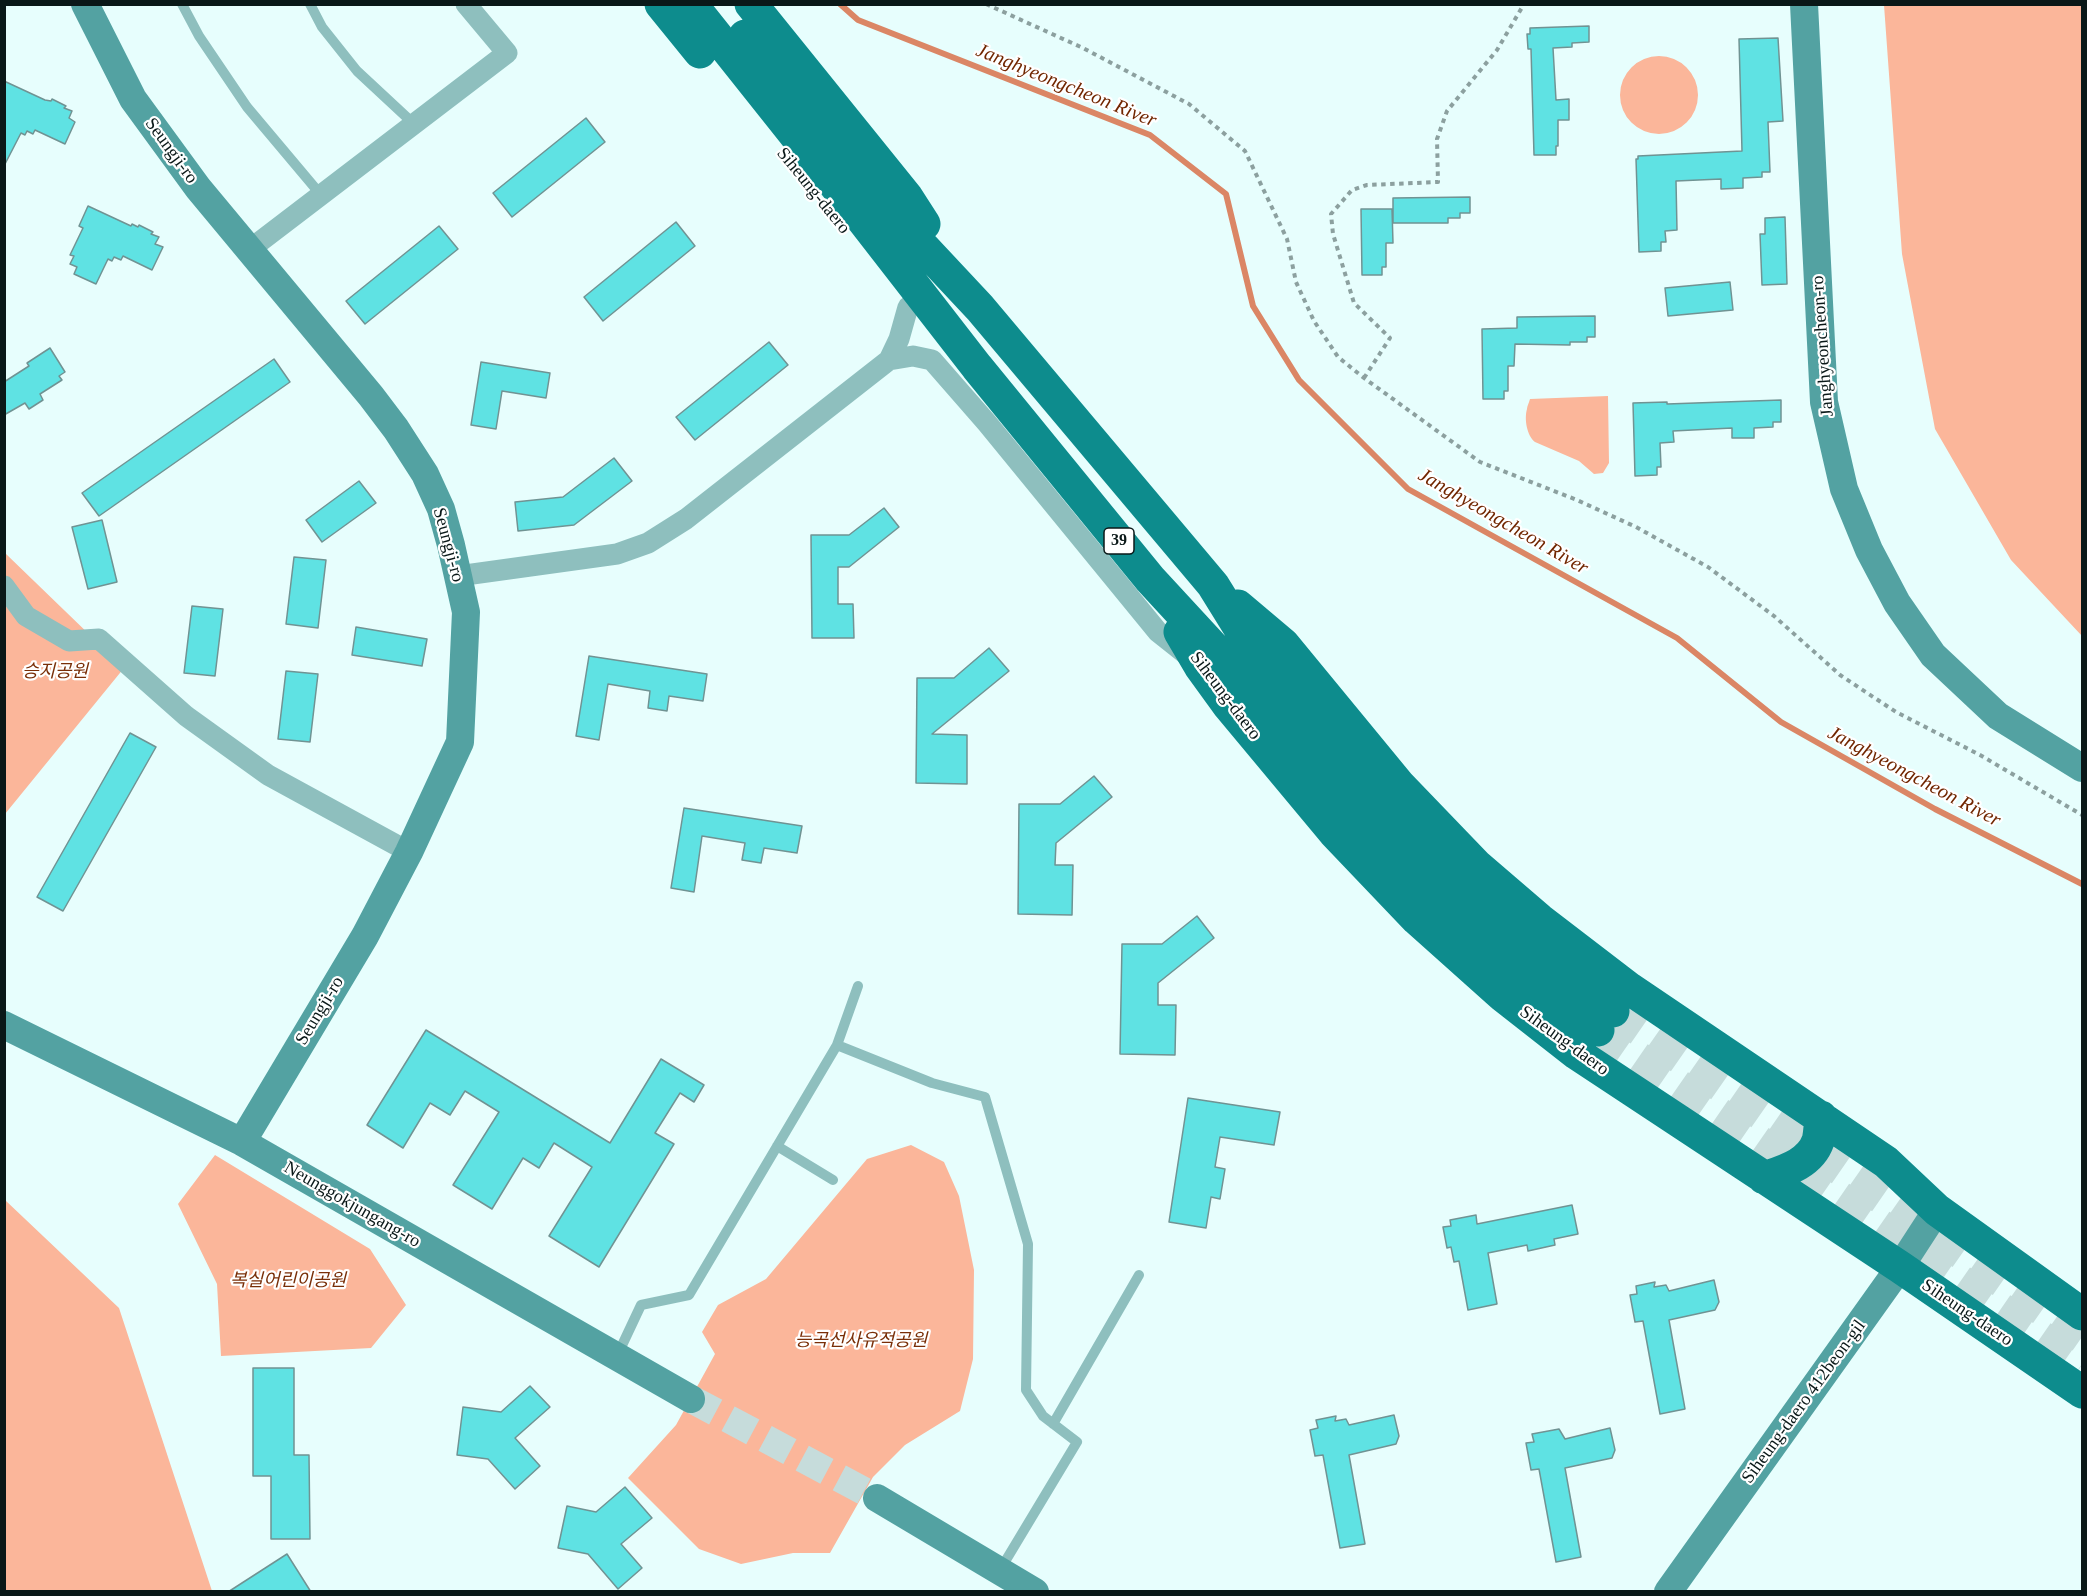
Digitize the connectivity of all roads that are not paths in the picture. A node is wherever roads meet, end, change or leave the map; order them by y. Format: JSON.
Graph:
{"nodes":[{"id":1,"x":85,"y":4,"type":"edge"},
{"id":2,"x":182,"y":4,"type":"edge"},
{"id":3,"x":310,"y":4,"type":"edge"},
{"id":4,"x":466,"y":4,"type":"edge"},
{"id":5,"x":661,"y":4,"type":"edge"},
{"id":6,"x":691,"y":4,"type":"edge"},
{"id":7,"x":719,"y":4,"type":"edge"},
{"id":8,"x":751,"y":4,"type":"edge"},
{"id":9,"x":1804,"y":4,"type":"edge"},
{"id":10,"x":414,"y":124,"type":"junction"},
{"id":11,"x":321,"y":195,"type":"junction"},
{"id":12,"x":249,"y":250,"type":"junction"},
{"id":13,"x":908,"y":307,"type":"junction"},
{"id":14,"x":980,"y":308,"type":"junction"},
{"id":15,"x":889,"y":360,"type":"junction"},
{"id":16,"x":977,"y":367,"type":"junction"},
{"id":17,"x":458,"y":576,"type":"junction"},
{"id":18,"x":1150,"y":579,"type":"junction"},
{"id":19,"x":1213,"y":585,"type":"junction"},
{"id":20,"x":4,"y":586,"type":"edge"},
{"id":21,"x":1200,"y":666,"type":"junction"},
{"id":22,"x":2082,"y":768,"type":"edge"},
{"id":23,"x":409,"y":852,"type":"junction"},
{"id":24,"x":858,"y":986,"type":"dead end"},
{"id":25,"x":4,"y":1024,"type":"edge"},
{"id":26,"x":837,"y":1045,"type":"junction"},
{"id":27,"x":1821,"y":1117,"type":"junction"},
{"id":28,"x":242,"y":1142,"type":"junction"},
{"id":29,"x":777,"y":1146,"type":"junction"},
{"id":30,"x":1764,"y":1178,"type":"junction"},
{"id":31,"x":833,"y":1180,"type":"dead end"},
{"id":32,"x":1937,"y":1210,"type":"junction"},
{"id":33,"x":1900,"y":1267,"type":"junction"},
{"id":34,"x":1139,"y":1275,"type":"dead end"},
{"id":35,"x":2082,"y":1314,"type":"edge"},
{"id":36,"x":617,"y":1356,"type":"junction"},
{"id":37,"x":2082,"y":1392,"type":"edge"},
{"id":38,"x":691,"y":1400,"type":"tunnel mouth"},
{"id":39,"x":1053,"y":1424,"type":"junction"},
{"id":40,"x":877,"y":1498,"type":"tunnel mouth"},
{"id":41,"x":1000,"y":1570,"type":"junction"},
{"id":42,"x":1035,"y":1592,"type":"edge"},
{"id":43,"x":1668,"y":1592,"type":"edge"}],
"edges":[{"from":1,"to":12,"type":"street","name":"Seungji-ro"},
{"from":2,"to":11,"type":"lane"},
{"from":3,"to":10,"type":"lane"},
{"from":4,"to":10,"type":"street"},
{"from":5,"to":13,"type":"main road","name":"Siheung-daero"},
{"from":6,"to":16,"type":"main road","name":"Siheung-daero","number":"39"},
{"from":7,"to":14,"type":"main road","name":"Siheung-daero","number":"39"},
{"from":8,"to":14,"type":"main road","name":"Siheung-daero"},
{"from":9,"to":22,"type":"street","name":"Janghyeoncheon-ro"},
{"from":10,"to":11,"type":"street"},
{"from":11,"to":12,"type":"street"},
{"from":12,"to":17,"type":"street","name":"Seungji-ro"},
{"from":13,"to":15,"type":"street"},
{"from":13,"to":16,"type":"main road","name":"Siheung-daero"},
{"from":14,"to":19,"type":"main road","name":"Siheung-daero","number":"39"},
{"from":15,"to":17,"type":"street"},
{"from":15,"to":21,"type":"street"},
{"from":16,"to":18,"type":"main road","name":"Siheung-daero","number":"39"},
{"from":17,"to":23,"type":"street","name":"Seungji-ro"},
{"from":18,"to":19,"type":"main road","name":"Siheung-daero","number":"39"},
{"from":18,"to":21,"type":"main road","name":"Siheung-daero"},
{"from":19,"to":27,"type":"main road","name":"Siheung-daero"},
{"from":20,"to":23,"type":"street"},
{"from":21,"to":30,"type":"main road","name":"Siheung-daero"},
{"from":23,"to":28,"type":"street","name":"Seungji-ro"},
{"from":24,"to":26,"type":"lane"},
{"from":25,"to":28,"type":"street","name":"Neunggokjungang-ro"},
{"from":26,"to":29,"type":"lane"},
{"from":26,"to":39,"type":"lane"},
{"from":27,"to":30,"type":"main road"},
{"from":27,"to":32,"type":"main road","name":"Siheung-daero"},
{"from":28,"to":36,"type":"street","name":"Neunggokjungang-ro"},
{"from":29,"to":31,"type":"lane"},
{"from":29,"to":36,"type":"lane"},
{"from":30,"to":33,"type":"main road","name":"Siheung-daero"},
{"from":32,"to":33,"type":"street","name":"Siheung-daero 412beon-gil"},
{"from":32,"to":35,"type":"main road","name":"Siheung-daero"},
{"from":33,"to":37,"type":"main road","name":"Siheung-daero"},
{"from":33,"to":43,"type":"street","name":"Siheung-daero 412beon-gil"},
{"from":34,"to":39,"type":"lane"},
{"from":36,"to":38,"type":"street","name":"Neunggokjungang-ro"},
{"from":39,"to":41,"type":"lane"},
{"from":40,"to":41,"type":"street"},
{"from":41,"to":42,"type":"street"}]}
